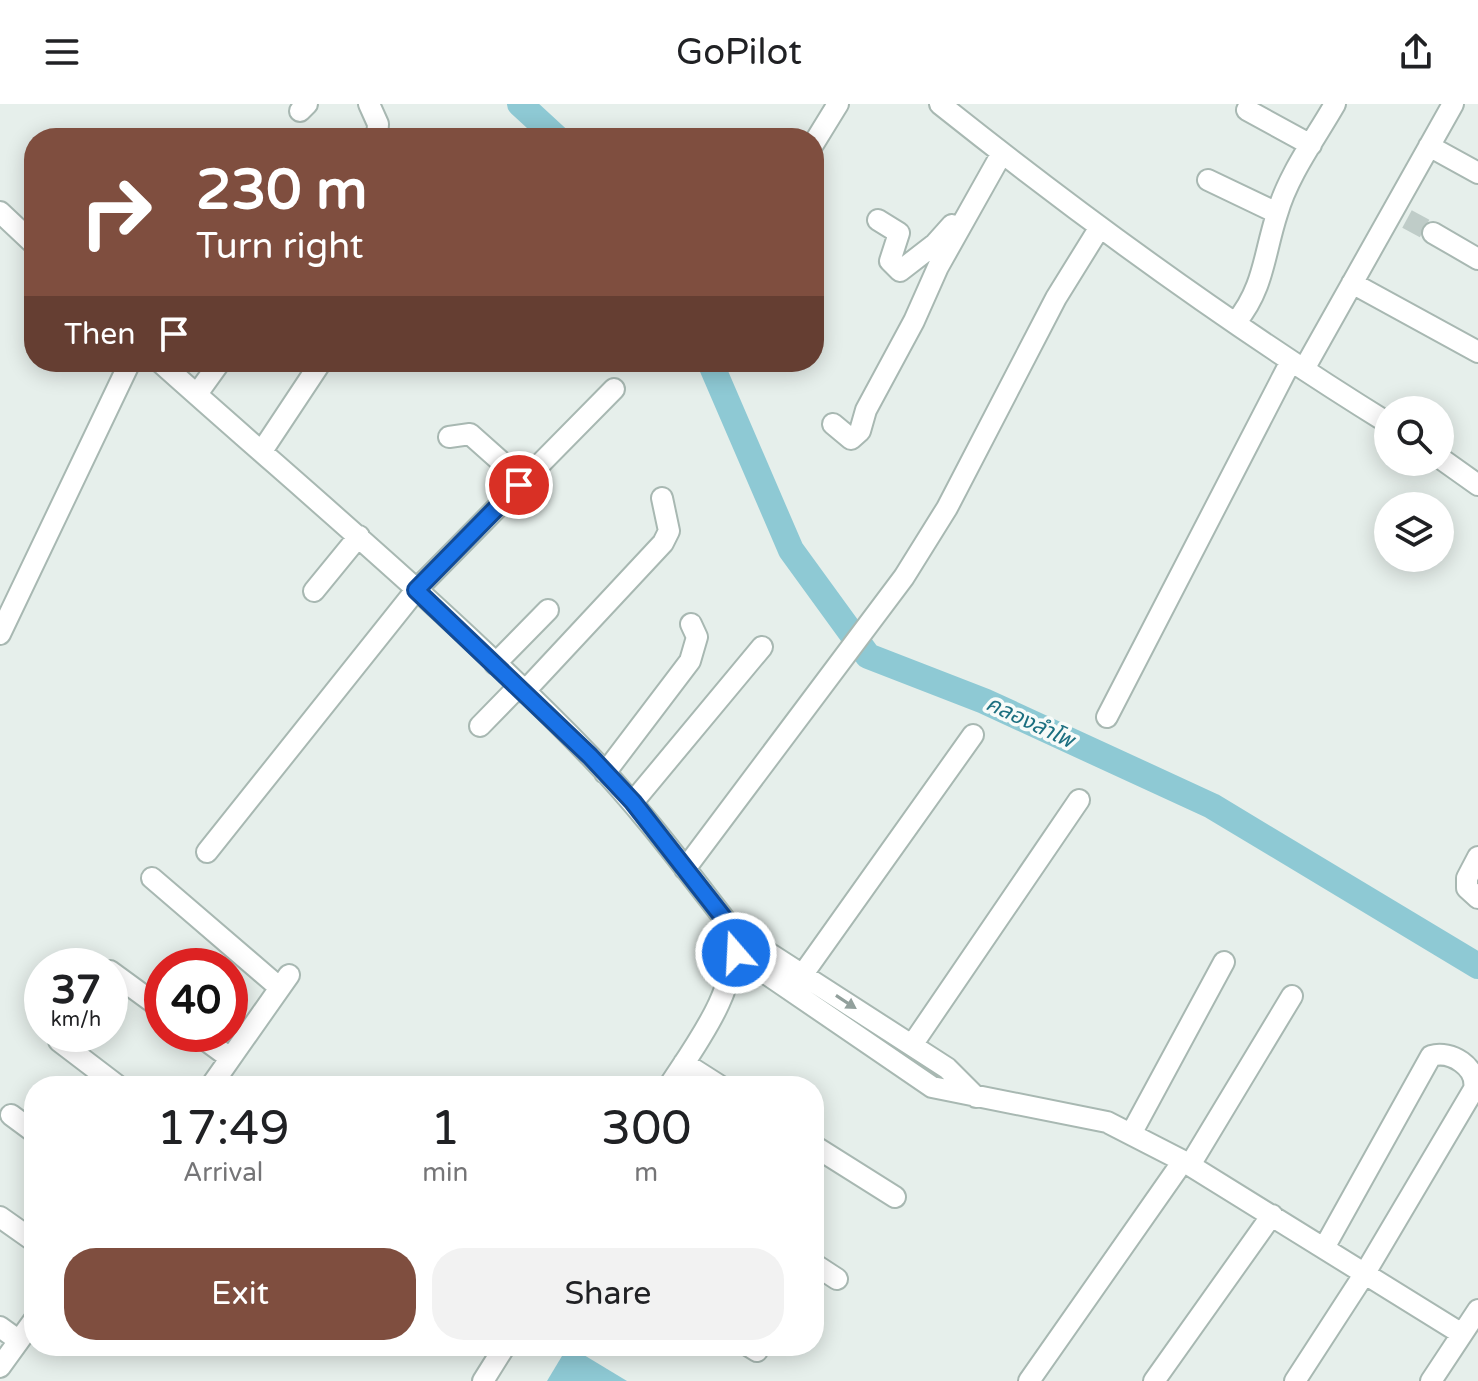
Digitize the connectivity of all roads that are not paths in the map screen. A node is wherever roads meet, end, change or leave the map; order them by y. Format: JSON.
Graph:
{"nodes":[{"id":1,"x":369,"y":104,"type":"edge"},
{"id":2,"x":838,"y":104,"type":"edge"},
{"id":3,"x":940,"y":104,"type":"edge"},
{"id":4,"x":1335,"y":104,"type":"edge"},
{"id":5,"x":1453,"y":104,"type":"edge"},
{"id":6,"x":1247,"y":110,"type":"dead end"},
{"id":7,"x":378,"y":128,"type":"edge"},
{"id":8,"x":823,"y":128,"type":"edge"},
{"id":9,"x":1311,"y":145,"type":"junction"},
{"id":10,"x":1429,"y":146,"type":"junction"},
{"id":11,"x":999,"y":151,"type":"junction"},
{"id":12,"x":1478,"y":173,"type":"edge"},
{"id":13,"x":1208,"y":180,"type":"dead end"},
{"id":14,"x":0,"y":212,"type":"edge"},
{"id":15,"x":1277,"y":213,"type":"junction"},
{"id":16,"x":878,"y":220,"type":"dead end"},
{"id":17,"x":1100,"y":227,"type":"junction"},
{"id":18,"x":899,"y":233,"type":"junction"},
{"id":19,"x":1433,"y":233,"type":"tunnel mouth"},
{"id":20,"x":24,"y":235,"type":"edge"},
{"id":21,"x":927,"y":250,"type":"junction"},
{"id":22,"x":1478,"y":259,"type":"edge"},
{"id":23,"x":1352,"y":283,"type":"junction"},
{"id":24,"x":1236,"y":322,"type":"junction"},
{"id":25,"x":1478,"y":352,"type":"edge"},
{"id":26,"x":1298,"y":365,"type":"junction"},
{"id":27,"x":125,"y":372,"type":"edge"},
{"id":28,"x":172,"y":372,"type":"edge"},
{"id":29,"x":213,"y":372,"type":"edge"},
{"id":30,"x":314,"y":372,"type":"edge"},
{"id":31,"x":614,"y":389,"type":"dead end"},
{"id":32,"x":197,"y":394,"type":"junction"},
{"id":33,"x":573,"y":414,"type":"dead end"},
{"id":34,"x":1374,"y":414,"type":"edge"},
{"id":35,"x":833,"y":424,"type":"dead end"},
{"id":36,"x":449,"y":437,"type":"dead end"},
{"id":37,"x":262,"y":451,"type":"junction"},
{"id":38,"x":1454,"y":468,"type":"edge"},
{"id":39,"x":515,"y":474,"type":"junction"},
{"id":40,"x":1478,"y":485,"type":"edge"},
{"id":41,"x":662,"y":498,"type":"dead end"},
{"id":42,"x":359,"y":536,"type":"junction"},
{"id":43,"x":412,"y":586,"type":"junction"},
{"id":44,"x":314,"y":591,"type":"dead end"},
{"id":45,"x":548,"y":610,"type":"dead end"},
{"id":46,"x":691,"y":624,"type":"dead end"},
{"id":47,"x":0,"y":634,"type":"edge"},
{"id":48,"x":762,"y":647,"type":"dead end"},
{"id":49,"x":495,"y":664,"type":"junction"},
{"id":50,"x":521,"y":689,"type":"junction"},
{"id":51,"x":1107,"y":717,"type":"dead end"},
{"id":52,"x":480,"y":726,"type":"dead end"},
{"id":53,"x":973,"y":735,"type":"dead end"},
{"id":54,"x":605,"y":773,"type":"junction"},
{"id":55,"x":1079,"y":800,"type":"dead end"},
{"id":56,"x":633,"y":802,"type":"junction"},
{"id":57,"x":207,"y":852,"type":"dead end"},
{"id":58,"x":1478,"y":857,"type":"edge"},
{"id":59,"x":685,"y":869,"type":"junction"},
{"id":60,"x":152,"y":878,"type":"dead end"},
{"id":61,"x":1478,"y":898,"type":"edge"},
{"id":62,"x":733,"y":930,"type":"junction"},
{"id":63,"x":736,"y":953,"type":"junction"},
{"id":64,"x":1224,"y":962,"type":"dead end"},
{"id":65,"x":803,"y":974,"type":"junction"},
{"id":66,"x":1292,"y":996,"type":"dead end"},
{"id":67,"x":912,"y":1045,"type":"junction"},
{"id":68,"x":73,"y":1052,"type":"edge"},
{"id":69,"x":222,"y":1052,"type":"edge"},
{"id":70,"x":230,"y":1058,"type":"junction"},
{"id":71,"x":684,"y":1063,"type":"junction"},
{"id":72,"x":105,"y":1076,"type":"edge"},
{"id":73,"x":218,"y":1076,"type":"edge"},
{"id":74,"x":676,"y":1076,"type":"edge"},
{"id":75,"x":704,"y":1076,"type":"edge"},
{"id":76,"x":976,"y":1097,"type":"junction"},
{"id":77,"x":11,"y":1115,"type":"dead end"},
{"id":78,"x":24,"y":1125,"type":"edge"},
{"id":79,"x":1131,"y":1134,"type":"junction"},
{"id":80,"x":824,"y":1152,"type":"edge"},
{"id":81,"x":1187,"y":1163,"type":"junction"},
{"id":82,"x":895,"y":1197,"type":"dead end"},
{"id":83,"x":1272,"y":1215,"type":"junction"},
{"id":84,"x":0,"y":1217,"type":"edge"},
{"id":85,"x":24,"y":1234,"type":"edge"},
{"id":86,"x":1324,"y":1248,"type":"junction"},
{"id":87,"x":824,"y":1271,"type":"edge"},
{"id":88,"x":1365,"y":1273,"type":"junction"},
{"id":89,"x":837,"y":1279,"type":"dead end"},
{"id":90,"x":1478,"y":1310,"type":"edge"},
{"id":91,"x":0,"y":1327,"type":"edge"},
{"id":92,"x":24,"y":1332,"type":"edge"},
{"id":93,"x":1462,"y":1334,"type":"junction"},
{"id":94,"x":18,"y":1340,"type":"junction"},
{"id":95,"x":499,"y":1356,"type":"edge"},
{"id":96,"x":0,"y":1369,"type":"edge"},
{"id":97,"x":13,"y":1381,"type":"edge"},
{"id":98,"x":483,"y":1381,"type":"edge"},
{"id":99,"x":1029,"y":1381,"type":"edge"},
{"id":100,"x":1154,"y":1381,"type":"edge"},
{"id":101,"x":1295,"y":1381,"type":"edge"},
{"id":102,"x":1431,"y":1381,"type":"edge"}],
"edges":[{"from":1,"to":7,"type":"street"},
{"from":2,"to":8,"type":"street"},
{"from":3,"to":11,"type":"street"},
{"from":4,"to":9,"type":"street"},
{"from":5,"to":10,"type":"street"},
{"from":6,"to":9,"type":"street"},
{"from":9,"to":15,"type":"street"},
{"from":10,"to":12,"type":"street"},
{"from":10,"to":23,"type":"street"},
{"from":11,"to":17,"type":"street"},
{"from":11,"to":21,"type":"street"},
{"from":11,"to":35,"type":"street"},
{"from":13,"to":15,"type":"street"},
{"from":14,"to":20,"type":"street"},
{"from":15,"to":24,"type":"street"},
{"from":16,"to":18,"type":"street"},
{"from":17,"to":24,"type":"street"},
{"from":17,"to":59,"type":"street"},
{"from":18,"to":21,"type":"street"},
{"from":18,"to":21,"type":"street"},
{"from":19,"to":22,"type":"street"},
{"from":23,"to":25,"type":"street"},
{"from":23,"to":26,"type":"street"},
{"from":24,"to":26,"type":"street"},
{"from":26,"to":34,"type":"street"},
{"from":26,"to":51,"type":"street"},
{"from":27,"to":47,"type":"street"},
{"from":28,"to":32,"type":"street"},
{"from":29,"to":32,"type":"street"},
{"from":30,"to":37,"type":"street"},
{"from":31,"to":43,"type":"street"},
{"from":32,"to":37,"type":"street"},
{"from":33,"to":39,"type":"street"},
{"from":36,"to":39,"type":"street"},
{"from":37,"to":42,"type":"street"},
{"from":38,"to":40,"type":"street"},
{"from":39,"to":43,"type":"street"},
{"from":41,"to":50,"type":"street"},
{"from":42,"to":43,"type":"street"},
{"from":42,"to":44,"type":"street"},
{"from":43,"to":49,"type":"street"},
{"from":43,"to":57,"type":"street"},
{"from":45,"to":49,"type":"street"},
{"from":46,"to":54,"type":"street"},
{"from":48,"to":56,"type":"street"},
{"from":49,"to":50,"type":"street"},
{"from":50,"to":52,"type":"street"},
{"from":50,"to":54,"type":"street"},
{"from":53,"to":65,"type":"street"},
{"from":54,"to":56,"type":"street"},
{"from":55,"to":67,"type":"street"},
{"from":56,"to":59,"type":"street"},
{"from":58,"to":61,"type":"street"},
{"from":59,"to":62,"type":"street"},
{"from":60,"to":70,"type":"street"},
{"from":62,"to":63,"type":"street"},
{"from":62,"to":65,"type":"street"},
{"from":63,"to":71,"type":"street"},
{"from":63,"to":76,"type":"street"},
{"from":64,"to":79,"type":"street"},
{"from":65,"to":67,"type":"street","one_way":true},
{"from":66,"to":81,"type":"street"},
{"from":67,"to":76,"type":"street"},
{"from":68,"to":72,"type":"street"},
{"from":69,"to":70,"type":"street"},
{"from":70,"to":73,"type":"street"},
{"from":71,"to":74,"type":"street"},
{"from":71,"to":75,"type":"street"},
{"from":76,"to":79,"type":"street"},
{"from":77,"to":78,"type":"street"},
{"from":79,"to":81,"type":"street"},
{"from":80,"to":82,"type":"street"},
{"from":81,"to":83,"type":"street"},
{"from":81,"to":99,"type":"street"},
{"from":83,"to":86,"type":"street"},
{"from":83,"to":100,"type":"street"},
{"from":84,"to":85,"type":"street"},
{"from":86,"to":88,"type":"street"},
{"from":86,"to":88,"type":"street"},
{"from":87,"to":89,"type":"street"},
{"from":88,"to":93,"type":"street"},
{"from":88,"to":101,"type":"street"},
{"from":90,"to":93,"type":"street"},
{"from":91,"to":94,"type":"street"},
{"from":92,"to":94,"type":"street"},
{"from":93,"to":102,"type":"street"},
{"from":94,"to":96,"type":"street"},
{"from":95,"to":98,"type":"street"},
{"from":96,"to":97,"type":"street"}]}
